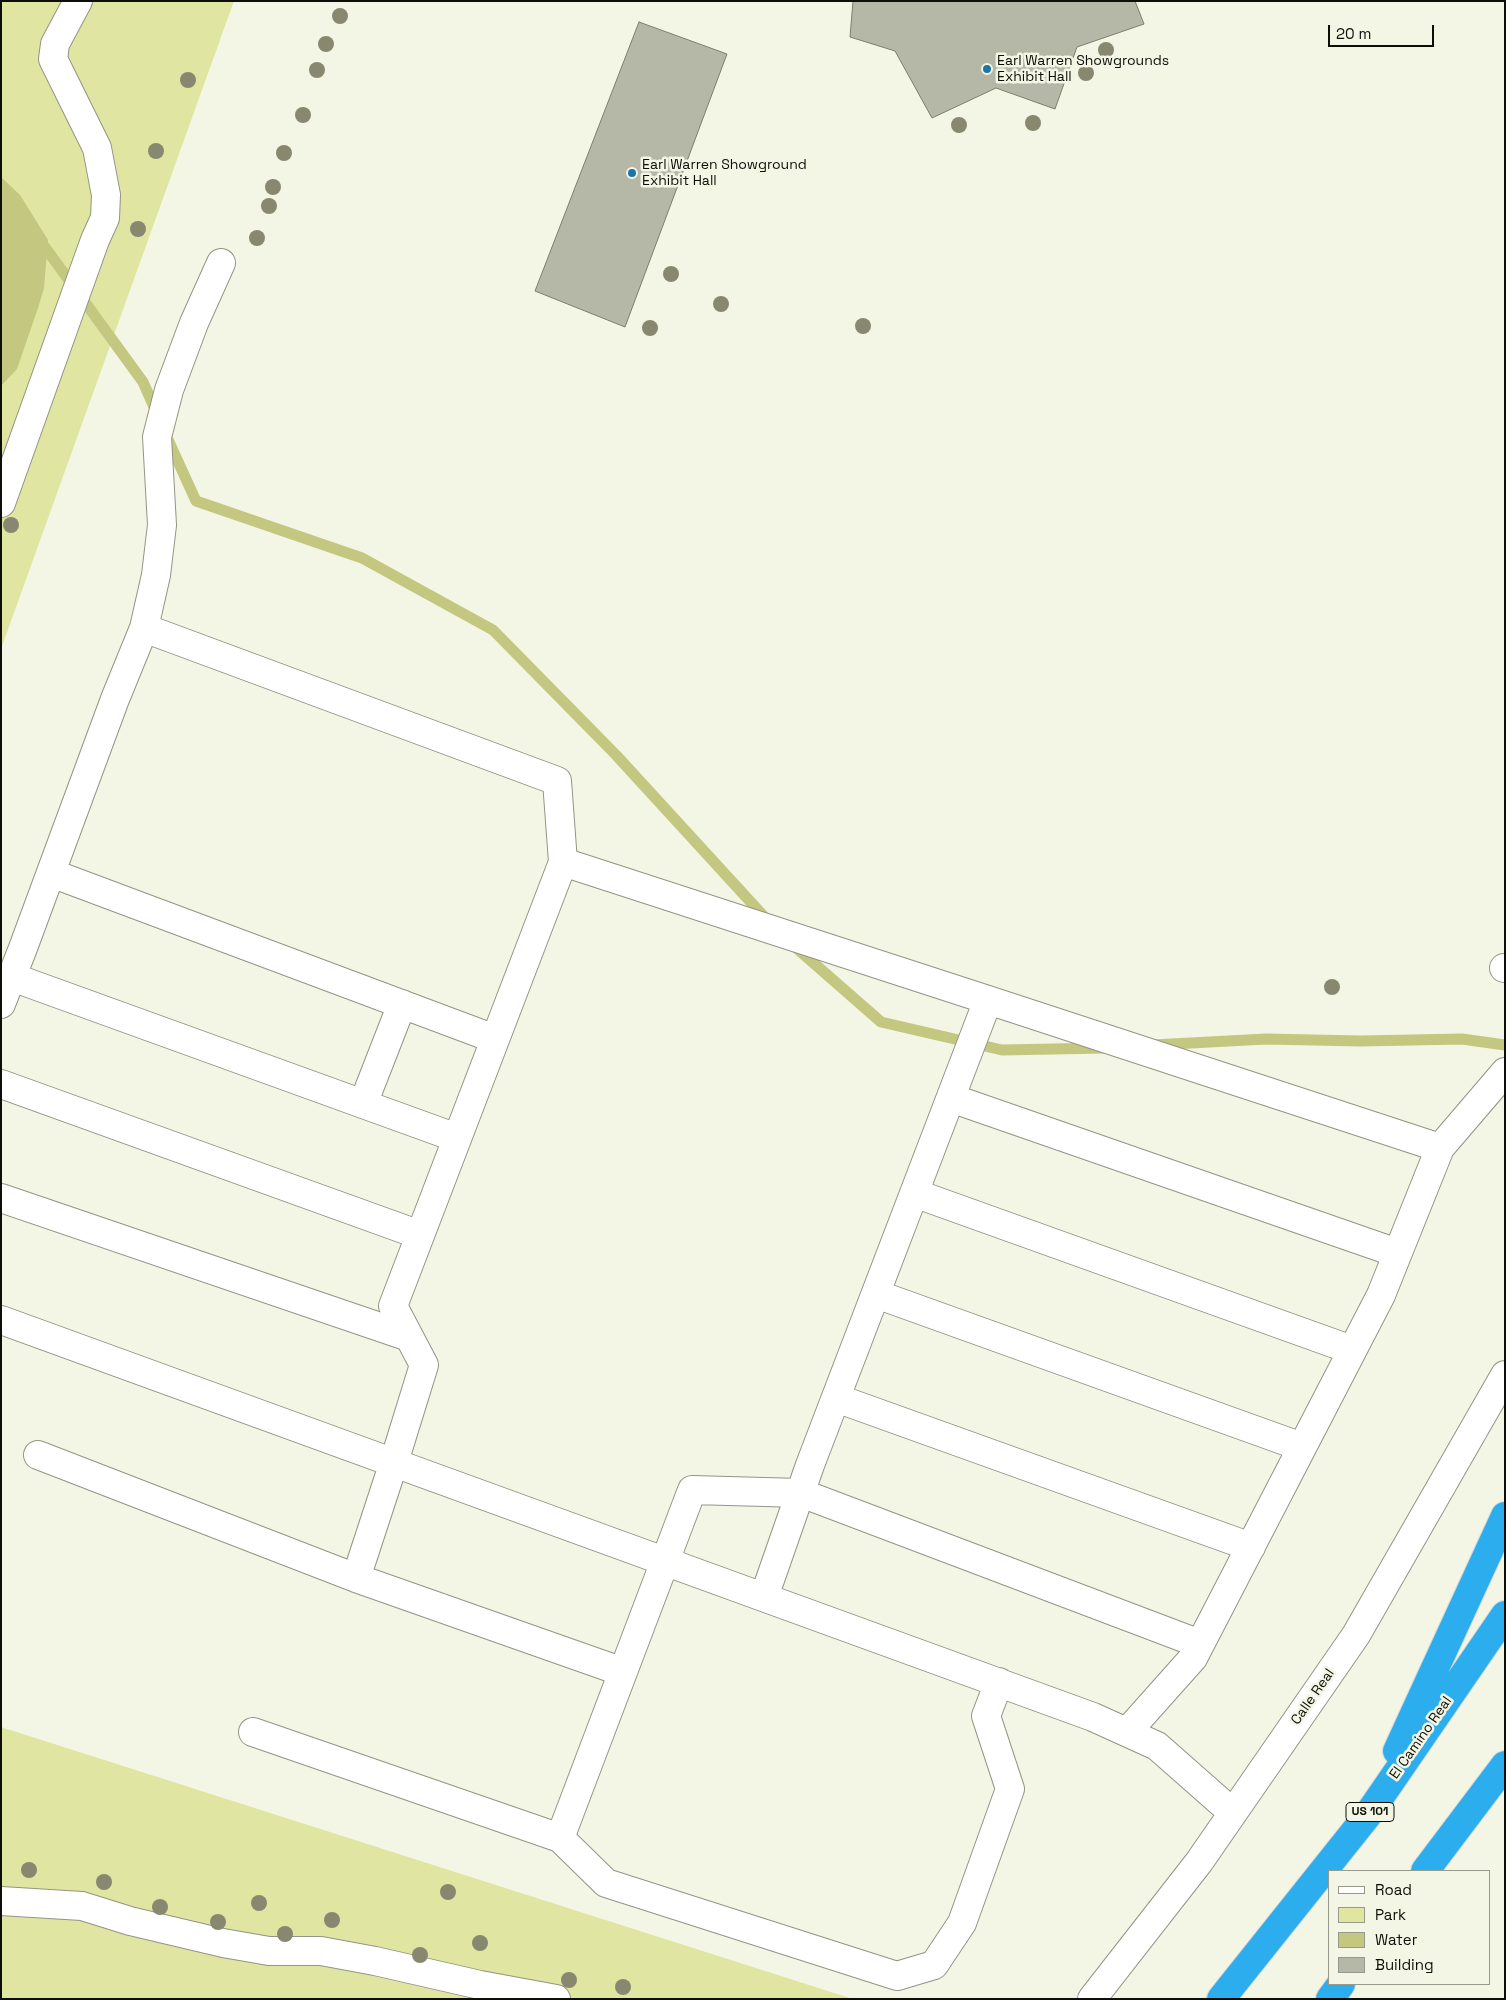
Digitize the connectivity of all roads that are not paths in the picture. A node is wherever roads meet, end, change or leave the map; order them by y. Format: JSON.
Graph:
{"nodes":[{"id":1,"x":78,"y":1,"type":"edge"},
{"id":2,"x":221,"y":263,"type":"dead end"},
{"id":3,"x":1,"y":502,"type":"edge"},
{"id":4,"x":144,"y":628,"type":"junction"},
{"id":5,"x":563,"y":862,"type":"junction"},
{"id":6,"x":51,"y":873,"type":"junction"},
{"id":7,"x":12,"y":977,"type":"junction"},
{"id":8,"x":988,"y":1000,"type":"junction"},
{"id":9,"x":1,"y":1004,"type":"edge"},
{"id":10,"x":402,"y":1004,"type":"junction"},
{"id":11,"x":495,"y":1039,"type":"junction"},
{"id":12,"x":1505,"y":1072,"type":"edge"},
{"id":13,"x":1,"y":1084,"type":"edge"},
{"id":14,"x":951,"y":1098,"type":"junction"},
{"id":15,"x":363,"y":1104,"type":"junction"},
{"id":16,"x":457,"y":1138,"type":"junction"},
{"id":17,"x":1440,"y":1148,"type":"junction"},
{"id":18,"x":914,"y":1193,"type":"junction"},
{"id":19,"x":1,"y":1198,"type":"edge"},
{"id":20,"x":420,"y":1235,"type":"junction"},
{"id":21,"x":1397,"y":1254,"type":"junction"},
{"id":22,"x":876,"y":1294,"type":"junction"},
{"id":23,"x":1,"y":1320,"type":"edge"},
{"id":24,"x":409,"y":1337,"type":"junction"},
{"id":25,"x":1352,"y":1350,"type":"junction"},
{"id":26,"x":1505,"y":1375,"type":"edge"},
{"id":27,"x":836,"y":1398,"type":"junction"},
{"id":28,"x":1302,"y":1447,"type":"junction"},
{"id":29,"x":38,"y":1455,"type":"dead end"},
{"id":30,"x":394,"y":1462,"type":"junction"},
{"id":31,"x":801,"y":1493,"type":"junction"},
{"id":32,"x":1505,"y":1516,"type":"edge"},
{"id":33,"x":1251,"y":1547,"type":"junction"},
{"id":34,"x":665,"y":1561,"type":"junction"},
{"id":35,"x":356,"y":1578,"type":"junction"},
{"id":36,"x":764,"y":1597,"type":"junction"},
{"id":37,"x":1505,"y":1615,"type":"edge"},
{"id":38,"x":1200,"y":1644,"type":"junction"},
{"id":39,"x":623,"y":1672,"type":"junction"},
{"id":40,"x":999,"y":1682,"type":"junction"},
{"id":41,"x":252,"y":1732,"type":"dead end"},
{"id":42,"x":1127,"y":1732,"type":"junction"},
{"id":43,"x":1505,"y":1765,"type":"edge"},
{"id":44,"x":1233,"y":1812,"type":"junction"},
{"id":45,"x":1367,"y":1816,"type":"junction"},
{"id":46,"x":560,"y":1838,"type":"junction"},
{"id":47,"x":1426,"y":1870,"type":"edge"},
{"id":48,"x":1,"y":1901,"type":"edge"},
{"id":49,"x":1340,"y":1985,"type":"edge"},
{"id":50,"x":556,"y":1999,"type":"edge"},
{"id":51,"x":1092,"y":1999,"type":"edge"},
{"id":52,"x":1221,"y":1999,"type":"edge"},
{"id":53,"x":1330,"y":1999,"type":"edge"}],
"edges":[{"from":1,"to":3,"type":"street"},
{"from":2,"to":4,"type":"street"},
{"from":4,"to":5,"type":"street"},
{"from":4,"to":6,"type":"street"},
{"from":5,"to":8,"type":"street"},
{"from":5,"to":11,"type":"street"},
{"from":6,"to":7,"type":"street"},
{"from":6,"to":10,"type":"street"},
{"from":7,"to":9,"type":"street"},
{"from":7,"to":15,"type":"street"},
{"from":8,"to":14,"type":"street"},
{"from":8,"to":17,"type":"street"},
{"from":10,"to":11,"type":"street"},
{"from":10,"to":15,"type":"street"},
{"from":11,"to":16,"type":"street"},
{"from":12,"to":17,"type":"street"},
{"from":13,"to":20,"type":"street"},
{"from":14,"to":18,"type":"street"},
{"from":14,"to":21,"type":"street"},
{"from":15,"to":16,"type":"street"},
{"from":16,"to":20,"type":"street"},
{"from":17,"to":21,"type":"street"},
{"from":18,"to":22,"type":"street"},
{"from":18,"to":25,"type":"street"},
{"from":19,"to":24,"type":"street"},
{"from":20,"to":24,"type":"street"},
{"from":21,"to":25,"type":"street"},
{"from":22,"to":27,"type":"street"},
{"from":22,"to":28,"type":"street"},
{"from":23,"to":30,"type":"street"},
{"from":24,"to":30,"type":"street"},
{"from":25,"to":28,"type":"street"},
{"from":26,"to":44,"type":"street","name":"Calle Real"},
{"from":27,"to":31,"type":"street"},
{"from":27,"to":33,"type":"street"},
{"from":28,"to":33,"type":"street"},
{"from":29,"to":35,"type":"street"},
{"from":30,"to":34,"type":"street"},
{"from":30,"to":35,"type":"street"},
{"from":31,"to":34,"type":"street"},
{"from":31,"to":36,"type":"street"},
{"from":31,"to":38,"type":"street"},
{"from":32,"to":45,"type":"highway"},
{"from":33,"to":38,"type":"street"},
{"from":34,"to":36,"type":"street"},
{"from":34,"to":39,"type":"street"},
{"from":35,"to":39,"type":"street"},
{"from":36,"to":40,"type":"street"},
{"from":37,"to":45,"type":"highway","name":"El Camino Real","number":"US 101"},
{"from":38,"to":42,"type":"street"},
{"from":39,"to":46,"type":"street"},
{"from":40,"to":42,"type":"street"},
{"from":40,"to":46,"type":"street"},
{"from":41,"to":46,"type":"street"},
{"from":42,"to":44,"type":"street"},
{"from":43,"to":47,"type":"highway"},
{"from":44,"to":51,"type":"street","name":"Calle Real"},
{"from":45,"to":52,"type":"highway","name":"El Camino Real","number":"US 101"},
{"from":48,"to":50,"type":"street"},
{"from":49,"to":53,"type":"highway"}]}
